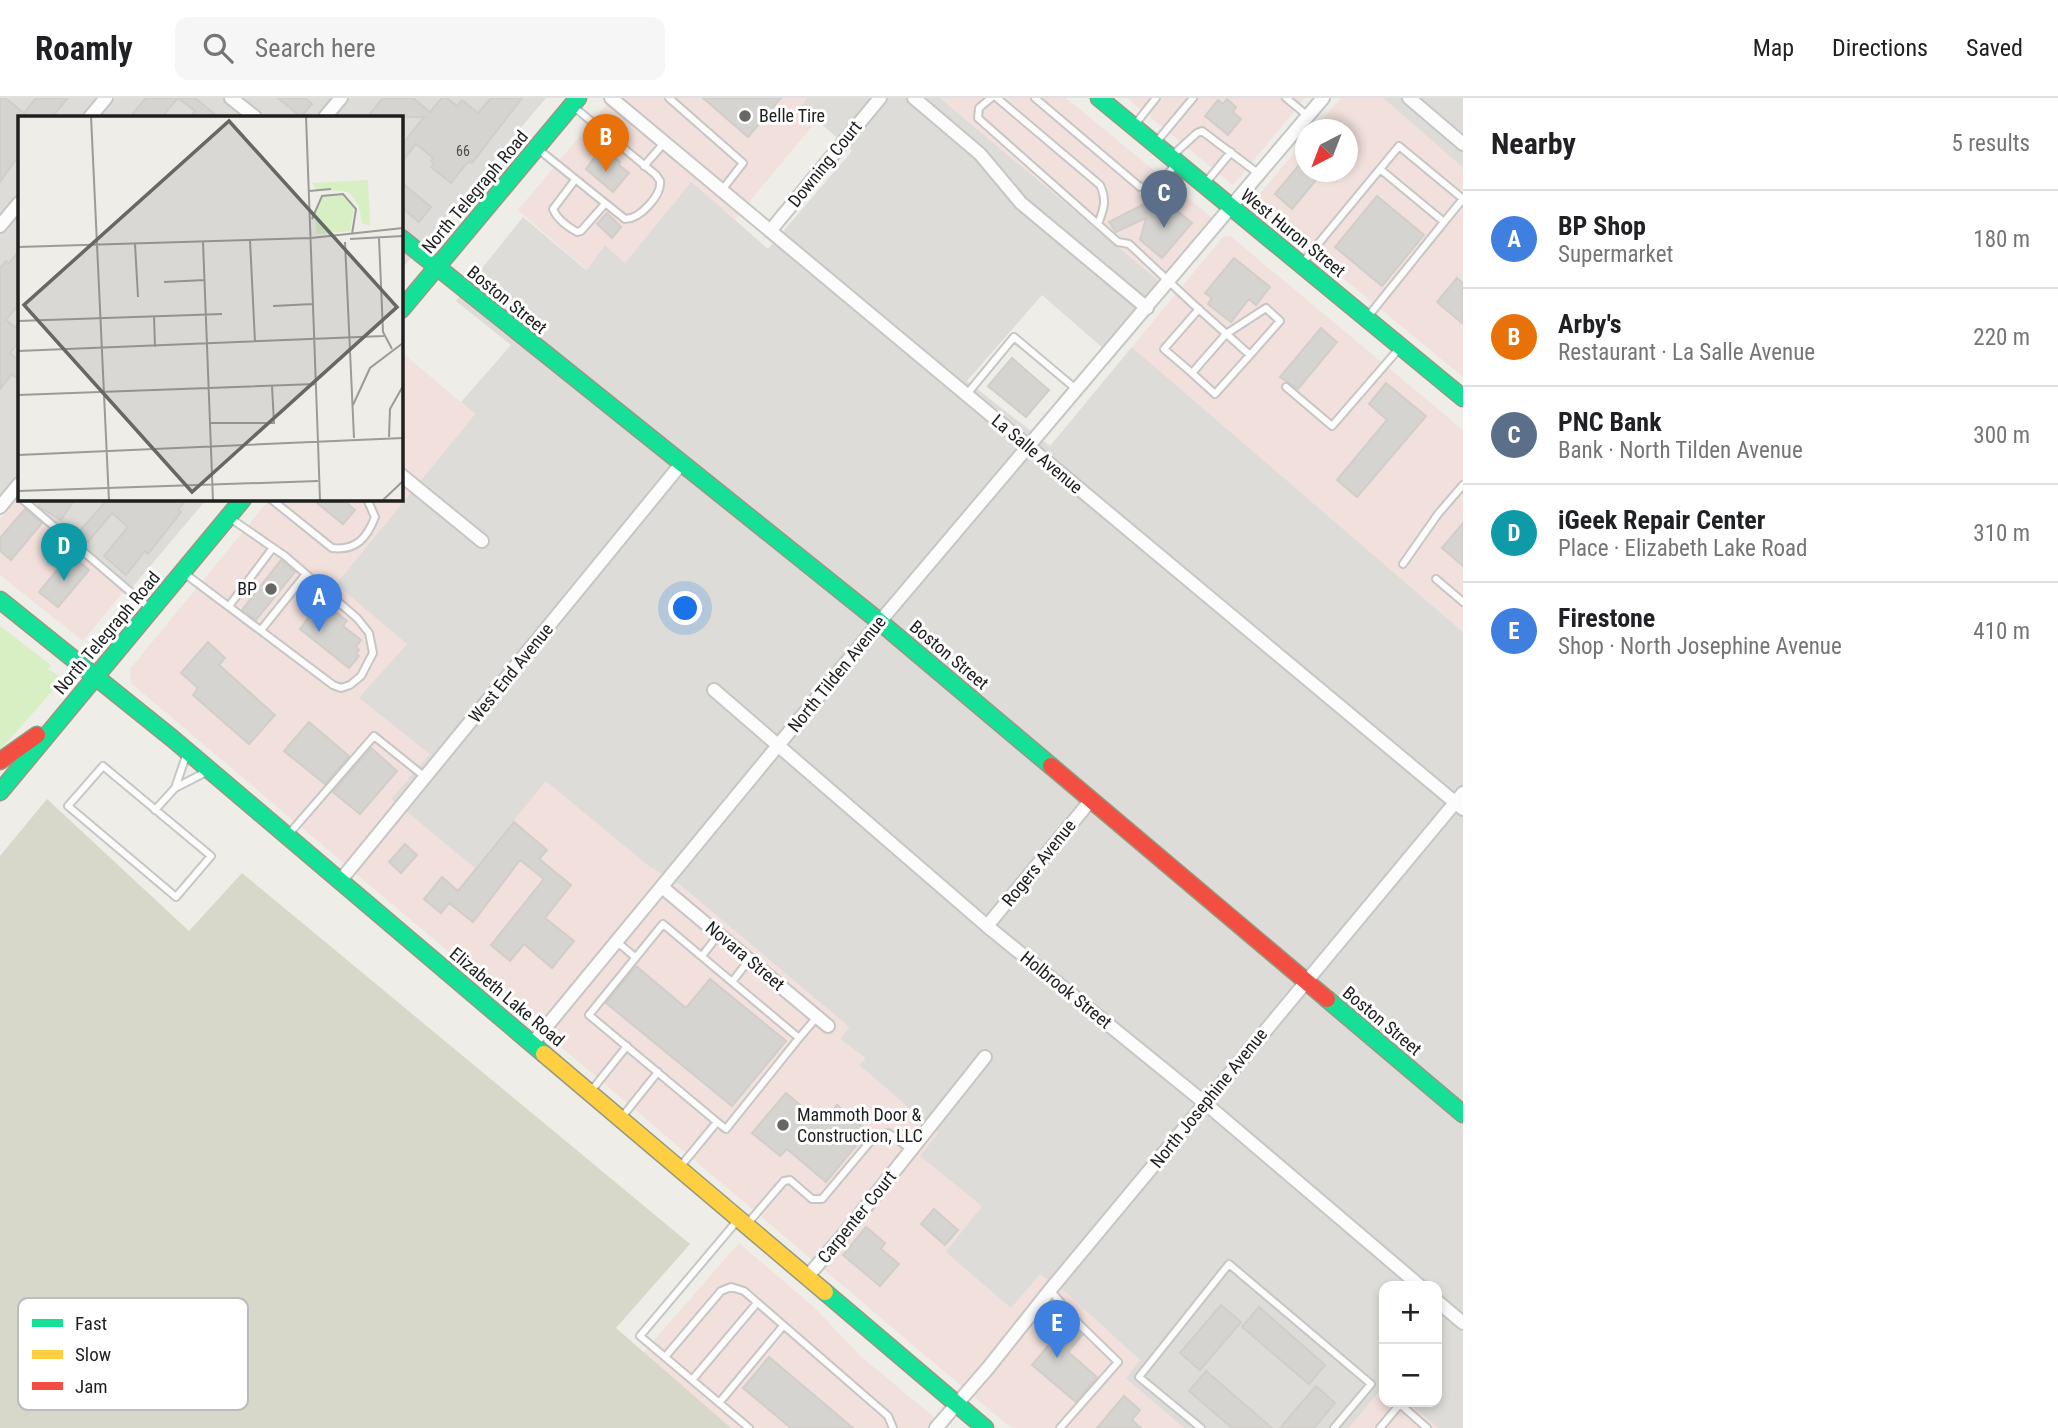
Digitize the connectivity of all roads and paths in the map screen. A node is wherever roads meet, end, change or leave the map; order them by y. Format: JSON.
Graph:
{"nodes":[{"id":1,"x":107,"y":98,"type":"edge"},
{"id":2,"x":231,"y":98,"type":"edge"},
{"id":3,"x":341,"y":98,"type":"edge"},
{"id":4,"x":611,"y":98,"type":"edge"},
{"id":5,"x":668,"y":98,"type":"edge"},
{"id":6,"x":880,"y":98,"type":"edge"},
{"id":7,"x":914,"y":98,"type":"edge"},
{"id":8,"x":991,"y":98,"type":"edge"},
{"id":9,"x":998,"y":98,"type":"edge"},
{"id":10,"x":1035,"y":98,"type":"edge"},
{"id":11,"x":1099,"y":98,"type":"edge"},
{"id":12,"x":1156,"y":98,"type":"edge"},
{"id":13,"x":1193,"y":98,"type":"edge"},
{"id":14,"x":1286,"y":98,"type":"edge"},
{"id":15,"x":1323,"y":98,"type":"edge"},
{"id":16,"x":1409,"y":98,"type":"edge"},
{"id":17,"x":575,"y":102,"type":"edge"},
{"id":18,"x":91,"y":116,"type":"edge"},
{"id":19,"x":254,"y":116,"type":"edge"},
{"id":20,"x":326,"y":116,"type":"edge"},
{"id":21,"x":1308,"y":116,"type":"junction"},
{"id":22,"x":1133,"y":126,"type":"junction"},
{"id":23,"x":664,"y":143,"type":"junction"},
{"id":24,"x":1155,"y":144,"type":"junction"},
{"id":25,"x":1463,"y":144,"type":"edge"},
{"id":26,"x":537,"y":148,"type":"junction"},
{"id":27,"x":1231,"y":152,"type":"junction"},
{"id":28,"x":1174,"y":160,"type":"junction"},
{"id":29,"x":644,"y":166,"type":"junction"},
{"id":30,"x":1380,"y":169,"type":"junction"},
{"id":31,"x":1259,"y":174,"type":"junction"},
{"id":32,"x":575,"y":180,"type":"junction"},
{"id":33,"x":1204,"y":185,"type":"junction"},
{"id":34,"x":722,"y":190,"type":"junction"},
{"id":35,"x":18,"y":204,"type":"edge"},
{"id":36,"x":604,"y":205,"type":"junction"},
{"id":37,"x":1231,"y":207,"type":"junction"},
{"id":38,"x":1444,"y":222,"type":"junction"},
{"id":39,"x":1098,"y":224,"type":"junction"},
{"id":40,"x":0,"y":226,"type":"edge"},
{"id":41,"x":770,"y":231,"type":"junction"},
{"id":42,"x":402,"y":239,"type":"edge"},
{"id":43,"x":1301,"y":265,"type":"junction"},
{"id":44,"x":436,"y":268,"type":"junction"},
{"id":45,"x":1169,"y":281,"type":"junction"},
{"id":46,"x":1147,"y":308,"type":"junction"},
{"id":47,"x":402,"y":309,"type":"edge"},
{"id":48,"x":1199,"y":309,"type":"junction"},
{"id":49,"x":1366,"y":318,"type":"junction"},
{"id":50,"x":1226,"y":334,"type":"junction"},
{"id":51,"x":1401,"y":347,"type":"junction"},
{"id":52,"x":1251,"y":355,"type":"junction"},
{"id":53,"x":1192,"y":373,"type":"junction"},
{"id":54,"x":1286,"y":387,"type":"dead end"},
{"id":55,"x":1076,"y":389,"type":"junction"},
{"id":56,"x":966,"y":395,"type":"junction"},
{"id":57,"x":1463,"y":398,"type":"edge"},
{"id":58,"x":1028,"y":446,"type":"junction"},
{"id":59,"x":681,"y":464,"type":"junction"},
{"id":60,"x":402,"y":476,"type":"edge"},
{"id":61,"x":1463,"y":485,"type":"edge"},
{"id":62,"x":18,"y":493,"type":"edge"},
{"id":63,"x":26,"y":500,"type":"edge"},
{"id":64,"x":242,"y":500,"type":"edge"},
{"id":65,"x":272,"y":500,"type":"edge"},
{"id":66,"x":367,"y":500,"type":"edge"},
{"id":67,"x":0,"y":507,"type":"edge"},
{"id":68,"x":228,"y":517,"type":"junction"},
{"id":69,"x":482,"y":541,"type":"dead end"},
{"id":70,"x":272,"y":549,"type":"junction"},
{"id":71,"x":1403,"y":564,"type":"dead end"},
{"id":72,"x":182,"y":572,"type":"junction"},
{"id":73,"x":306,"y":574,"type":"junction"},
{"id":74,"x":1436,"y":579,"type":"dead end"},
{"id":75,"x":0,"y":600,"type":"edge"},
{"id":76,"x":1463,"y":602,"type":"edge"},
{"id":77,"x":229,"y":606,"type":"junction"},
{"id":78,"x":151,"y":610,"type":"junction"},
{"id":79,"x":880,"y":622,"type":"junction"},
{"id":80,"x":261,"y":631,"type":"junction"},
{"id":81,"x":96,"y":675,"type":"junction"},
{"id":82,"x":714,"y":690,"type":"dead end"},
{"id":83,"x":58,"y":721,"type":"junction"},
{"id":84,"x":779,"y":744,"type":"junction"},
{"id":85,"x":187,"y":752,"type":"junction"},
{"id":86,"x":0,"y":761,"type":"edge"},
{"id":87,"x":209,"y":770,"type":"junction"},
{"id":88,"x":425,"y":777,"type":"junction"},
{"id":89,"x":175,"y":788,"type":"junction"},
{"id":90,"x":0,"y":792,"type":"edge"},
{"id":91,"x":1091,"y":800,"type":"junction"},
{"id":92,"x":1460,"y":801,"type":"edge"},
{"id":93,"x":155,"y":810,"type":"junction"},
{"id":94,"x":287,"y":836,"type":"junction"},
{"id":95,"x":340,"y":881,"type":"junction"},
{"id":96,"x":662,"y":887,"type":"junction"},
{"id":97,"x":987,"y":926,"type":"junction"},
{"id":98,"x":719,"y":934,"type":"junction"},
{"id":99,"x":616,"y":942,"type":"junction"},
{"id":100,"x":702,"y":956,"type":"junction"},
{"id":101,"x":635,"y":957,"type":"junction"},
{"id":102,"x":749,"y":960,"type":"junction"},
{"id":103,"x":1305,"y":981,"type":"junction"},
{"id":104,"x":732,"y":982,"type":"junction"},
{"id":105,"x":817,"y":1017,"type":"junction"},
{"id":106,"x":828,"y":1026,"type":"dead end"},
{"id":107,"x":799,"y":1038,"type":"junction"},
{"id":108,"x":532,"y":1044,"type":"junction"},
{"id":109,"x":628,"y":1046,"type":"junction"},
{"id":110,"x":985,"y":1057,"type":"dead end"},
{"id":111,"x":658,"y":1072,"type":"junction"},
{"id":112,"x":589,"y":1093,"type":"junction"},
{"id":113,"x":1205,"y":1103,"type":"junction"},
{"id":114,"x":1463,"y":1114,"type":"edge"},
{"id":115,"x":621,"y":1119,"type":"junction"},
{"id":116,"x":717,"y":1122,"type":"junction"},
{"id":117,"x":912,"y":1150,"type":"junction"},
{"id":118,"x":679,"y":1168,"type":"junction"},
{"id":119,"x":742,"y":1222,"type":"junction"},
{"id":120,"x":807,"y":1278,"type":"junction"},
{"id":121,"x":1414,"y":1281,"type":"edge"},
{"id":122,"x":1050,"y":1290,"type":"junction"},
{"id":123,"x":757,"y":1303,"type":"junction"},
{"id":124,"x":1442,"y":1305,"type":"edge"},
{"id":125,"x":1463,"y":1323,"type":"edge"},
{"id":126,"x":783,"y":1325,"type":"junction"},
{"id":127,"x":665,"y":1357,"type":"junction"},
{"id":128,"x":692,"y":1380,"type":"junction"},
{"id":129,"x":719,"y":1403,"type":"junction"},
{"id":130,"x":957,"y":1404,"type":"junction"},
{"id":131,"x":749,"y":1428,"type":"edge"},
{"id":132,"x":892,"y":1428,"type":"edge"},
{"id":133,"x":936,"y":1428,"type":"edge"},
{"id":134,"x":985,"y":1428,"type":"edge"},
{"id":135,"x":1060,"y":1428,"type":"edge"},
{"id":136,"x":1201,"y":1428,"type":"edge"},
{"id":137,"x":1334,"y":1428,"type":"edge"},
{"id":138,"x":1380,"y":1428,"type":"edge"},
{"id":139,"x":1427,"y":1428,"type":"edge"}],
"edges":[{"from":1,"to":18,"type":"street"},
{"from":2,"to":19,"type":"street"},
{"from":3,"to":20,"type":"street"},
{"from":4,"to":23,"type":"street","name":"La Salle Avenue"},
{"from":5,"to":34,"type":"lane"},
{"from":6,"to":41,"type":"street","name":"Downing Court"},
{"from":7,"to":46,"type":"street"},
{"from":8,"to":39,"type":"lane"},
{"from":9,"to":39,"type":"lane"},
{"from":10,"to":28,"type":"lane"},
{"from":11,"to":22,"type":"main road","name":"West Huron Street"},
{"from":12,"to":22,"type":"lane"},
{"from":13,"to":24,"type":"lane"},
{"from":14,"to":21,"type":"lane"},
{"from":15,"to":21,"type":"street","name":"North Tilden Avenue"},
{"from":16,"to":25,"type":"street"},
{"from":17,"to":26,"type":"main road","name":"North Telegraph Road"},
{"from":17,"to":29,"type":"lane"},
{"from":21,"to":31,"type":"street","name":"North Tilden Avenue"},
{"from":22,"to":24,"type":"main road","name":"West Huron Street"},
{"from":23,"to":29,"type":"lane"},
{"from":23,"to":34,"type":"street","name":"La Salle Avenue"},
{"from":24,"to":28,"type":"main road","name":"West Huron Street"},
{"from":26,"to":32,"type":"lane"},
{"from":26,"to":44,"type":"main road","name":"North Telegraph Road"},
{"from":27,"to":28,"type":"lane"},
{"from":27,"to":31,"type":"lane"},
{"from":27,"to":33,"type":"lane"},
{"from":28,"to":33,"type":"main road","name":"West Huron Street"},
{"from":29,"to":36,"type":"lane"},
{"from":30,"to":38,"type":"lane"},
{"from":30,"to":38,"type":"lane"},
{"from":30,"to":43,"type":"lane"},
{"from":31,"to":37,"type":"street","name":"North Tilden Avenue"},
{"from":32,"to":36,"type":"lane"},
{"from":32,"to":36,"type":"lane"},
{"from":33,"to":37,"type":"main road","name":"West Huron Street"},
{"from":34,"to":41,"type":"street","name":"La Salle Avenue"},
{"from":35,"to":40,"type":"street"},
{"from":37,"to":43,"type":"main road","name":"West Huron Street"},
{"from":37,"to":45,"type":"street","name":"North Tilden Avenue"},
{"from":38,"to":49,"type":"lane"},
{"from":39,"to":45,"type":"lane"},
{"from":41,"to":56,"type":"street","name":"La Salle Avenue"},
{"from":42,"to":44,"type":"main road","name":"Boston Street"},
{"from":43,"to":49,"type":"main road","name":"West Huron Street"},
{"from":44,"to":47,"type":"main road","name":"North Telegraph Road"},
{"from":44,"to":59,"type":"main road","name":"Boston Street"},
{"from":45,"to":46,"type":"street","name":"North Tilden Avenue"},
{"from":45,"to":48,"type":"lane"},
{"from":46,"to":55,"type":"street","name":"North Tilden Avenue"},
{"from":48,"to":50,"type":"lane"},
{"from":48,"to":53,"type":"lane"},
{"from":49,"to":51,"type":"main road","name":"West Huron Street"},
{"from":50,"to":52,"type":"lane"},
{"from":50,"to":52,"type":"lane"},
{"from":50,"to":53,"type":"lane"},
{"from":51,"to":54,"type":"lane"},
{"from":51,"to":57,"type":"main road","name":"West Huron Street"},
{"from":52,"to":53,"type":"lane"},
{"from":55,"to":56,"type":"lane"},
{"from":55,"to":58,"type":"street","name":"North Tilden Avenue"},
{"from":56,"to":58,"type":"street","name":"La Salle Avenue"},
{"from":58,"to":79,"type":"street","name":"North Tilden Avenue"},
{"from":58,"to":92,"type":"street","name":"La Salle Avenue"},
{"from":59,"to":79,"type":"main road","name":"Boston Street"},
{"from":59,"to":88,"type":"street","name":"West End Avenue"},
{"from":60,"to":69,"type":"street"},
{"from":61,"to":71,"type":"lane"},
{"from":62,"to":67,"type":"street"},
{"from":63,"to":78,"type":"lane"},
{"from":64,"to":68,"type":"main road","name":"North Telegraph Road"},
{"from":65,"to":66,"type":"lane"},
{"from":68,"to":70,"type":"lane"},
{"from":68,"to":72,"type":"main road","name":"North Telegraph Road"},
{"from":70,"to":73,"type":"lane"},
{"from":70,"to":77,"type":"lane"},
{"from":72,"to":77,"type":"lane"},
{"from":72,"to":78,"type":"main road","name":"North Telegraph Road"},
{"from":73,"to":80,"type":"lane"},
{"from":73,"to":80,"type":"lane"},
{"from":74,"to":76,"type":"lane"},
{"from":75,"to":81,"type":"main road","name":"Elizabeth Lake Road"},
{"from":77,"to":80,"type":"lane"},
{"from":78,"to":81,"type":"main road","name":"North Telegraph Road"},
{"from":79,"to":84,"type":"street","name":"North Tilden Avenue"},
{"from":79,"to":91,"type":"main road","name":"Boston Street"},
{"from":81,"to":83,"type":"main road","name":"North Telegraph Road"},
{"from":81,"to":85,"type":"main road","name":"Elizabeth Lake Road"},
{"from":82,"to":84,"type":"street","name":"Holbrook Street"},
{"from":83,"to":86,"type":"main road"},
{"from":83,"to":90,"type":"main road","name":"North Telegraph Road"},
{"from":84,"to":96,"type":"street","name":"North Tilden Avenue"},
{"from":84,"to":97,"type":"street","name":"Holbrook Street"},
{"from":85,"to":87,"type":"main road","name":"Elizabeth Lake Road"},
{"from":85,"to":89,"type":"lane"},
{"from":87,"to":89,"type":"lane"},
{"from":87,"to":94,"type":"main road","name":"Elizabeth Lake Road"},
{"from":88,"to":94,"type":"lane"},
{"from":88,"to":95,"type":"street","name":"West End Avenue"},
{"from":89,"to":93,"type":"lane"},
{"from":91,"to":97,"type":"street","name":"Rogers Avenue"},
{"from":91,"to":103,"type":"main road","name":"Boston Street"},
{"from":92,"to":103,"type":"street","name":"North Josephine Avenue"},
{"from":93,"to":93,"type":"lane"},
{"from":94,"to":95,"type":"main road","name":"Elizabeth Lake Road"},
{"from":95,"to":108,"type":"main road","name":"Elizabeth Lake Road"},
{"from":96,"to":98,"type":"street","name":"Novara Street"},
{"from":96,"to":99,"type":"street","name":"North Tilden Avenue"},
{"from":97,"to":113,"type":"street","name":"Holbrook Street"},
{"from":98,"to":100,"type":"lane"},
{"from":98,"to":102,"type":"street","name":"Novara Street"},
{"from":99,"to":101,"type":"lane"},
{"from":99,"to":108,"type":"street","name":"North Tilden Avenue"},
{"from":100,"to":101,"type":"lane"},
{"from":100,"to":104,"type":"lane"},
{"from":101,"to":109,"type":"lane"},
{"from":102,"to":104,"type":"lane"},
{"from":102,"to":105,"type":"street","name":"Novara Street"},
{"from":103,"to":113,"type":"street","name":"North Josephine Avenue"},
{"from":103,"to":114,"type":"main road","name":"Boston Street"},
{"from":104,"to":107,"type":"lane"},
{"from":105,"to":106,"type":"street","name":"Novara Street"},
{"from":105,"to":107,"type":"lane"},
{"from":107,"to":116,"type":"lane"},
{"from":108,"to":112,"type":"main road","name":"Elizabeth Lake Road"},
{"from":109,"to":111,"type":"lane"},
{"from":109,"to":112,"type":"lane"},
{"from":110,"to":117,"type":"street","name":"Carpenter Court"},
{"from":111,"to":115,"type":"lane"},
{"from":111,"to":116,"type":"lane"},
{"from":112,"to":115,"type":"main road","name":"Elizabeth Lake Road"},
{"from":113,"to":121,"type":"street","name":"Holbrook Street"},
{"from":113,"to":122,"type":"street","name":"North Josephine Avenue"},
{"from":115,"to":118,"type":"main road","name":"Elizabeth Lake Road"},
{"from":116,"to":118,"type":"lane"},
{"from":117,"to":119,"type":"lane"},
{"from":117,"to":120,"type":"street","name":"Carpenter Court"},
{"from":118,"to":119,"type":"main road","name":"Elizabeth Lake Road"},
{"from":119,"to":120,"type":"main road","name":"Elizabeth Lake Road"},
{"from":119,"to":127,"type":"lane"},
{"from":120,"to":130,"type":"main road","name":"Elizabeth Lake Road"},
{"from":122,"to":130,"type":"street","name":"North Josephine Avenue"},
{"from":122,"to":135,"type":"lane"},
{"from":123,"to":126,"type":"lane"},
{"from":123,"to":127,"type":"lane"},
{"from":123,"to":128,"type":"lane"},
{"from":124,"to":125,"type":"street"},
{"from":126,"to":129,"type":"lane"},
{"from":126,"to":132,"type":"lane"},
{"from":127,"to":128,"type":"lane"},
{"from":128,"to":129,"type":"lane"},
{"from":129,"to":131,"type":"lane"},
{"from":130,"to":133,"type":"street","name":"North Josephine Avenue"},
{"from":130,"to":134,"type":"main road","name":"Elizabeth Lake Road"},
{"from":136,"to":137,"type":"lane"},
{"from":138,"to":139,"type":"lane"}]}
